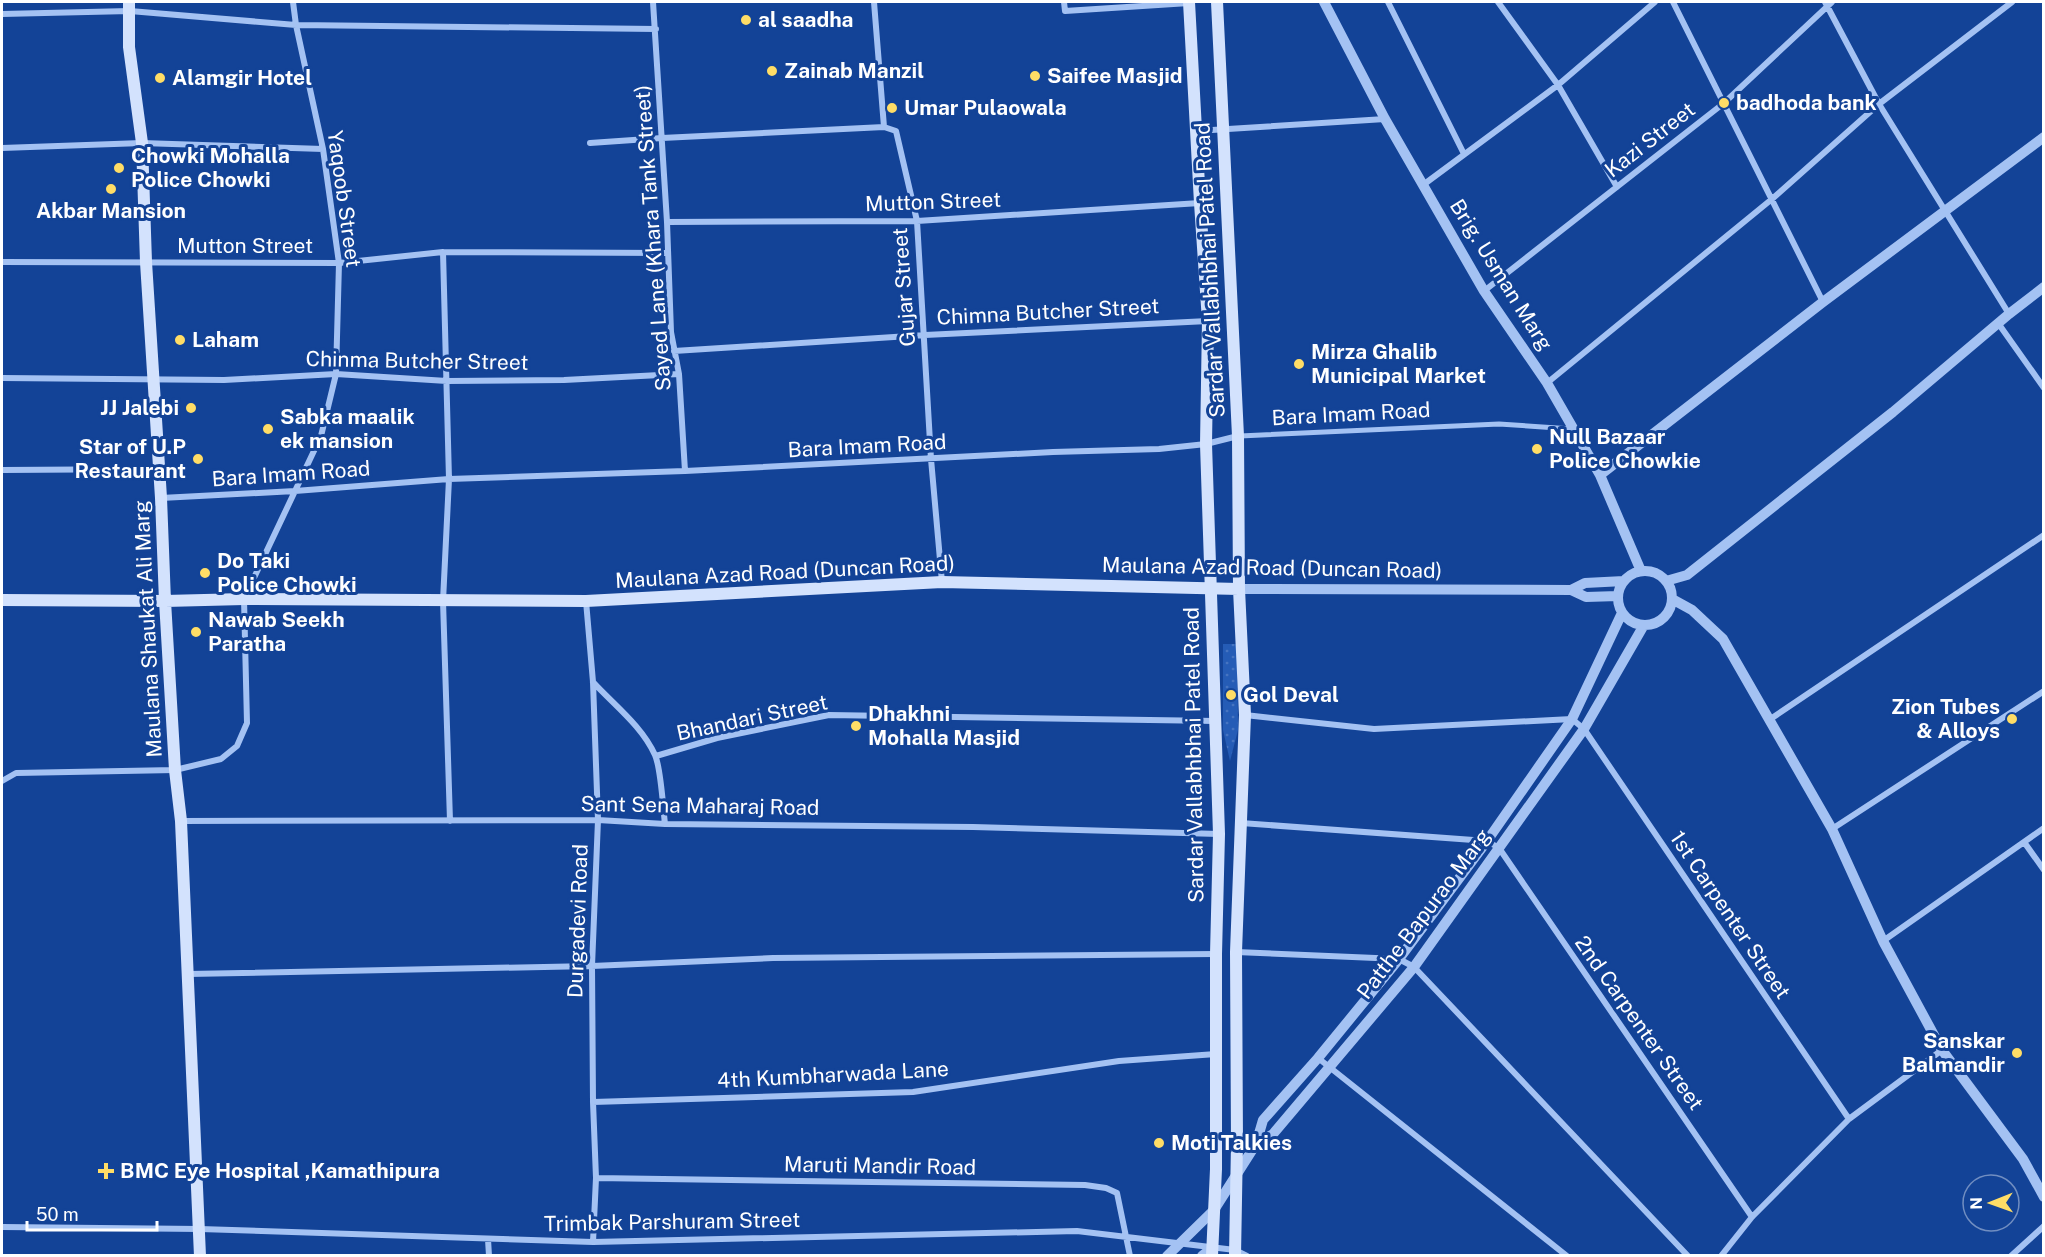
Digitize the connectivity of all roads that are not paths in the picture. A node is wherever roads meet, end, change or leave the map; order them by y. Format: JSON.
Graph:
{"nodes":[{"id":1,"x":293,"y":2,"type":"edge"},
{"id":2,"x":653,"y":2,"type":"edge"},
{"id":3,"x":874,"y":2,"type":"edge"},
{"id":4,"x":1064,"y":2,"type":"edge"},
{"id":5,"x":1190,"y":2,"type":"edge"},
{"id":6,"x":1217,"y":2,"type":"edge"},
{"id":7,"x":1324,"y":2,"type":"edge"},
{"id":8,"x":1388,"y":2,"type":"edge"},
{"id":9,"x":1498,"y":2,"type":"edge"},
{"id":10,"x":1655,"y":2,"type":"edge"},
{"id":11,"x":1673,"y":2,"type":"edge"},
{"id":12,"x":2012,"y":2,"type":"edge"},
{"id":13,"x":1828,"y":3,"type":"edge"},
{"id":14,"x":130,"y":7,"type":"edge"},
{"id":15,"x":2,"y":14,"type":"edge"},
{"id":16,"x":296,"y":25,"type":"junction"},
{"id":17,"x":656,"y":29,"type":"junction"},
{"id":18,"x":1558,"y":85,"type":"junction"},
{"id":19,"x":1724,"y":103,"type":"junction"},
{"id":20,"x":1879,"y":104,"type":"junction"},
{"id":21,"x":1385,"y":119,"type":"junction"},
{"id":22,"x":884,"y":127,"type":"junction"},
{"id":23,"x":1223,"y":129,"type":"junction"},
{"id":24,"x":1196,"y":131,"type":"junction"},
{"id":25,"x":2043,"y":137,"type":"edge"},
{"id":26,"x":662,"y":138,"type":"junction"},
{"id":27,"x":142,"y":143,"type":"junction"},
{"id":28,"x":590,"y":143,"type":"dead end"},
{"id":29,"x":2,"y":148,"type":"edge"},
{"id":30,"x":323,"y":149,"type":"junction"},
{"id":31,"x":1464,"y":154,"type":"junction"},
{"id":32,"x":1423,"y":185,"type":"junction"},
{"id":33,"x":1617,"y":187,"type":"junction"},
{"id":34,"x":1772,"y":199,"type":"junction"},
{"id":35,"x":1200,"y":203,"type":"junction"},
{"id":36,"x":1946,"y":212,"type":"junction"},
{"id":37,"x":917,"y":221,"type":"junction"},
{"id":38,"x":667,"y":222,"type":"junction"},
{"id":39,"x":443,"y":252,"type":"junction"},
{"id":40,"x":668,"y":253,"type":"junction"},
{"id":41,"x":2,"y":262,"type":"edge"},
{"id":42,"x":146,"y":262,"type":"junction"},
{"id":43,"x":339,"y":263,"type":"junction"},
{"id":44,"x":2043,"y":287,"type":"edge"},
{"id":45,"x":1484,"y":291,"type":"junction"},
{"id":46,"x":1823,"y":302,"type":"junction"},
{"id":47,"x":2009,"y":314,"type":"junction"},
{"id":48,"x":1208,"y":321,"type":"junction"},
{"id":49,"x":1998,"y":323,"type":"junction"},
{"id":50,"x":925,"y":335,"type":"junction"},
{"id":51,"x":674,"y":351,"type":"junction"},
{"id":52,"x":336,"y":374,"type":"junction"},
{"id":53,"x":679,"y":375,"type":"junction"},
{"id":54,"x":2,"y":378,"type":"edge"},
{"id":55,"x":154,"y":378,"type":"junction"},
{"id":56,"x":447,"y":381,"type":"junction"},
{"id":57,"x":1547,"y":383,"type":"junction"},
{"id":58,"x":2043,"y":388,"type":"edge"},
{"id":59,"x":1573,"y":429,"type":"junction"},
{"id":60,"x":1238,"y":436,"type":"junction"},
{"id":61,"x":1206,"y":444,"type":"junction"},
{"id":62,"x":931,"y":459,"type":"junction"},
{"id":63,"x":159,"y":469,"type":"junction"},
{"id":64,"x":2,"y":470,"type":"edge"},
{"id":65,"x":685,"y":471,"type":"junction"},
{"id":66,"x":1600,"y":475,"type":"junction"},
{"id":67,"x":449,"y":479,"type":"junction"},
{"id":68,"x":295,"y":491,"type":"junction"},
{"id":69,"x":161,"y":498,"type":"junction"},
{"id":70,"x":2043,"y":536,"type":"edge"},
{"id":71,"x":1641,"y":571,"type":"junction"},
{"id":72,"x":1624,"y":581,"type":"junction"},
{"id":73,"x":1666,"y":581,"type":"junction"},
{"id":74,"x":942,"y":582,"type":"junction"},
{"id":75,"x":1210,"y":589,"type":"junction"},
{"id":76,"x":1239,"y":589,"type":"junction"},
{"id":77,"x":1571,"y":591,"type":"junction"},
{"id":78,"x":1617,"y":596,"type":"junction"},
{"id":79,"x":244,"y":599,"type":"junction"},
{"id":80,"x":1672,"y":599,"type":"junction"},
{"id":81,"x":2,"y":600,"type":"edge"},
{"id":82,"x":165,"y":601,"type":"junction"},
{"id":83,"x":443,"y":601,"type":"junction"},
{"id":84,"x":586,"y":601,"type":"junction"},
{"id":85,"x":1622,"y":613,"type":"junction"},
{"id":86,"x":1644,"y":625,"type":"junction"},
{"id":87,"x":593,"y":681,"type":"junction"},
{"id":88,"x":2043,"y":691,"type":"edge"},
{"id":89,"x":1245,"y":715,"type":"junction"},
{"id":90,"x":1572,"y":719,"type":"junction"},
{"id":91,"x":1769,"y":720,"type":"junction"},
{"id":92,"x":1216,"y":721,"type":"junction"},
{"id":93,"x":1584,"y":729,"type":"junction"},
{"id":94,"x":656,"y":756,"type":"junction"},
{"id":95,"x":176,"y":770,"type":"junction"},
{"id":96,"x":2,"y":781,"type":"edge"},
{"id":97,"x":598,"y":820,"type":"junction"},
{"id":98,"x":181,"y":821,"type":"junction"},
{"id":99,"x":450,"y":821,"type":"junction"},
{"id":100,"x":1241,"y":823,"type":"junction"},
{"id":101,"x":665,"y":824,"type":"junction"},
{"id":102,"x":2043,"y":828,"type":"edge"},
{"id":103,"x":1832,"y":829,"type":"junction"},
{"id":104,"x":1219,"y":834,"type":"junction"},
{"id":105,"x":1487,"y":842,"type":"junction"},
{"id":106,"x":2024,"y":842,"type":"junction"},
{"id":107,"x":1499,"y":848,"type":"junction"},
{"id":108,"x":2043,"y":870,"type":"edge"},
{"id":109,"x":1883,"y":941,"type":"junction"},
{"id":110,"x":1236,"y":952,"type":"junction"},
{"id":111,"x":1216,"y":954,"type":"junction"},
{"id":112,"x":1399,"y":959,"type":"junction"},
{"id":113,"x":592,"y":966,"type":"junction"},
{"id":114,"x":1414,"y":967,"type":"junction"},
{"id":115,"x":188,"y":974,"type":"junction"},
{"id":116,"x":1942,"y":1050,"type":"junction"},
{"id":117,"x":1217,"y":1054,"type":"junction"},
{"id":118,"x":1318,"y":1058,"type":"junction"},
{"id":119,"x":1328,"y":1067,"type":"junction"},
{"id":120,"x":592,"y":1102,"type":"junction"},
{"id":121,"x":1849,"y":1119,"type":"junction"},
{"id":122,"x":1256,"y":1144,"type":"junction"},
{"id":123,"x":1235,"y":1175,"type":"junction"},
{"id":124,"x":596,"y":1179,"type":"junction"},
{"id":125,"x":2043,"y":1197,"type":"edge"},
{"id":126,"x":1214,"y":1210,"type":"junction"},
{"id":127,"x":1752,"y":1217,"type":"junction"},
{"id":128,"x":2043,"y":1226,"type":"edge"},
{"id":129,"x":2,"y":1227,"type":"edge"},
{"id":130,"x":200,"y":1229,"type":"junction"},
{"id":131,"x":1126,"y":1238,"type":"junction"},
{"id":132,"x":488,"y":1239,"type":"junction"},
{"id":133,"x":593,"y":1242,"type":"junction"},
{"id":134,"x":1179,"y":1245,"type":"junction"},
{"id":135,"x":1209,"y":1253,"type":"edge"},
{"id":136,"x":1235,"y":1253,"type":"edge"},
{"id":137,"x":200,"y":1256,"type":"edge"},
{"id":138,"x":489,"y":1256,"type":"edge"},
{"id":139,"x":1130,"y":1256,"type":"edge"},
{"id":140,"x":1167,"y":1256,"type":"edge"},
{"id":141,"x":1247,"y":1256,"type":"edge"},
{"id":142,"x":1567,"y":1256,"type":"edge"},
{"id":143,"x":1688,"y":1256,"type":"edge"},
{"id":144,"x":1721,"y":1256,"type":"edge"},
{"id":145,"x":2011,"y":1256,"type":"edge"}],
"edges":[{"from":1,"to":16,"type":"street","name":"Yaqoob Street"},
{"from":2,"to":17,"type":"street","name":"Sayed Lane (Khara Tank Street)"},
{"from":3,"to":22,"type":"street"},
{"from":4,"to":5,"type":"street"},
{"from":5,"to":24,"type":"main road","name":"Sardar Vallabhbhai Patel Road"},
{"from":6,"to":23,"type":"main road","name":"Sardar Vallabhbhai Patel Road"},
{"from":7,"to":21,"type":"street","name":"Brig. Usman Marg"},
{"from":8,"to":31,"type":"street"},
{"from":9,"to":18,"type":"street"},
{"from":10,"to":18,"type":"street"},
{"from":11,"to":19,"type":"street"},
{"from":12,"to":20,"type":"street"},
{"from":13,"to":19,"type":"street","name":"Kazi Street"},
{"from":13,"to":20,"type":"street"},
{"from":14,"to":15,"type":"street"},
{"from":14,"to":16,"type":"street"},
{"from":14,"to":27,"type":"main road","name":"Maulana Shaukat Ali Marg"},
{"from":16,"to":17,"type":"street"},
{"from":16,"to":30,"type":"street","name":"Yaqoob Street"},
{"from":17,"to":26,"type":"street","name":"Sayed Lane (Khara Tank Street)"},
{"from":18,"to":31,"type":"street"},
{"from":18,"to":33,"type":"street"},
{"from":19,"to":33,"type":"street","name":"Kazi Street"},
{"from":19,"to":34,"type":"street"},
{"from":20,"to":34,"type":"street"},
{"from":20,"to":36,"type":"street"},
{"from":21,"to":23,"type":"street"},
{"from":21,"to":32,"type":"street","name":"Brig. Usman Marg"},
{"from":22,"to":26,"type":"street"},
{"from":22,"to":37,"type":"street","name":"Gujar Street"},
{"from":23,"to":24,"type":"street"},
{"from":23,"to":60,"type":"main road","name":"Sardar Vallabhbhai Patel Road"},
{"from":24,"to":35,"type":"main road","name":"Sardar Vallabhbhai Patel Road"},
{"from":25,"to":36,"type":"street"},
{"from":26,"to":28,"type":"street"},
{"from":26,"to":38,"type":"street","name":"Sayed Lane (Khara Tank Street)"},
{"from":27,"to":29,"type":"street"},
{"from":27,"to":30,"type":"street"},
{"from":27,"to":42,"type":"main road","name":"Maulana Shaukat Ali Marg"},
{"from":30,"to":43,"type":"street","name":"Yaqoob Street"},
{"from":31,"to":32,"type":"street"},
{"from":32,"to":45,"type":"street","name":"Brig. Usman Marg"},
{"from":33,"to":45,"type":"street","name":"Kazi Street"},
{"from":34,"to":46,"type":"street"},
{"from":34,"to":57,"type":"street"},
{"from":35,"to":37,"type":"street","name":"Mutton Street"},
{"from":35,"to":48,"type":"main road","name":"Sardar Vallabhbhai Patel Road"},
{"from":36,"to":46,"type":"street"},
{"from":36,"to":47,"type":"street"},
{"from":37,"to":38,"type":"street","name":"Mutton Street"},
{"from":37,"to":50,"type":"street","name":"Gujar Street"},
{"from":38,"to":40,"type":"street","name":"Sayed Lane (Khara Tank Street)"},
{"from":39,"to":40,"type":"street","name":"Mutton Street"},
{"from":39,"to":43,"type":"street","name":"Mutton Street"},
{"from":39,"to":56,"type":"street"},
{"from":40,"to":51,"type":"street","name":"Sayed Lane (Khara Tank Street)"},
{"from":41,"to":42,"type":"street","name":"Mutton Street"},
{"from":42,"to":43,"type":"street","name":"Mutton Street"},
{"from":42,"to":55,"type":"main road","name":"Maulana Shaukat Ali Marg"},
{"from":43,"to":52,"type":"street","name":"Yaqoob Street"},
{"from":44,"to":47,"type":"street"},
{"from":45,"to":57,"type":"street","name":"Brig. Usman Marg"},
{"from":46,"to":66,"type":"street"},
{"from":47,"to":49,"type":"street"},
{"from":48,"to":50,"type":"street","name":"Chimna Butcher Street"},
{"from":48,"to":61,"type":"main road","name":"Sardar Vallabhbhai Patel Road"},
{"from":49,"to":58,"type":"street"},
{"from":49,"to":73,"type":"street"},
{"from":50,"to":51,"type":"street","name":"Chimna Butcher Street"},
{"from":50,"to":62,"type":"street","name":"Gujar Street"},
{"from":51,"to":53,"type":"street","name":"Sayed Lane (Khara Tank Street)"},
{"from":52,"to":55,"type":"street","name":"Chinma Butcher Street"},
{"from":52,"to":56,"type":"street","name":"Chinma Butcher Street"},
{"from":52,"to":68,"type":"street","name":"Yaqoob Street"},
{"from":53,"to":56,"type":"street","name":"Chinma Butcher Street"},
{"from":53,"to":65,"type":"street","name":"Sayed Lane (Khara Tank Street)"},
{"from":54,"to":55,"type":"street","name":"Chinma Butcher Street"},
{"from":55,"to":63,"type":"main road","name":"Maulana Shaukat Ali Marg"},
{"from":56,"to":67,"type":"street"},
{"from":57,"to":59,"type":"street","name":"Brig. Usman Marg"},
{"from":59,"to":60,"type":"street","name":"Bara Imam Road"},
{"from":59,"to":66,"type":"street","name":"Brig. Usman Marg"},
{"from":60,"to":61,"type":"street","name":"Bara Imam Road"},
{"from":60,"to":76,"type":"main road","name":"Sardar Vallabhbhai Patel Road"},
{"from":61,"to":62,"type":"street","name":"Bara Imam Road"},
{"from":61,"to":75,"type":"main road","name":"Sardar Vallabhbhai Patel Road"},
{"from":62,"to":65,"type":"street","name":"Bara Imam Road"},
{"from":62,"to":74,"type":"street","name":"Gujar Street"},
{"from":63,"to":64,"type":"street"},
{"from":63,"to":69,"type":"main road","name":"Maulana Shaukat Ali Marg"},
{"from":65,"to":67,"type":"street","name":"Bara Imam Road"},
{"from":66,"to":71,"type":"street","name":"Brig. Usman Marg"},
{"from":67,"to":68,"type":"street","name":"Bara Imam Road"},
{"from":67,"to":83,"type":"street"},
{"from":68,"to":69,"type":"street","name":"Bara Imam Road"},
{"from":68,"to":79,"type":"street","name":"Yaqoob Street"},
{"from":69,"to":82,"type":"main road","name":"Maulana Shaukat Ali Marg"},
{"from":70,"to":91,"type":"street"},
{"from":71,"to":72,"type":"street"},
{"from":71,"to":73,"type":"street"},
{"from":72,"to":77,"type":"street"},
{"from":72,"to":78,"type":"street"},
{"from":73,"to":80,"type":"street"},
{"from":74,"to":75,"type":"main road","name":"Maulana Azad Road (Duncan Road)"},
{"from":74,"to":84,"type":"main road","name":"Maulana Azad Road (Duncan Road)"},
{"from":75,"to":76,"type":"main road","name":"Maulana Azad Road (Duncan Road)"},
{"from":75,"to":92,"type":"main road","name":"Sardar Vallabhbhai Patel Road"},
{"from":76,"to":77,"type":"street","name":"Maulana Azad Road (Duncan Road)"},
{"from":76,"to":89,"type":"main road","name":"Sardar Vallabhbhai Patel Road"},
{"from":77,"to":78,"type":"street"},
{"from":78,"to":85,"type":"street"},
{"from":79,"to":82,"type":"main road","name":"Maulana Azad Road (Duncan Road)"},
{"from":79,"to":83,"type":"main road","name":"Maulana Azad Road (Duncan Road)"},
{"from":79,"to":95,"type":"street","name":"Yaqoob Street"},
{"from":80,"to":86,"type":"street"},
{"from":80,"to":91,"type":"street"},
{"from":81,"to":82,"type":"main road","name":"Maulana Azad Road (Duncan Road)"},
{"from":82,"to":95,"type":"main road","name":"Maulana Shaukat Ali Marg"},
{"from":83,"to":84,"type":"main road","name":"Maulana Azad Road (Duncan Road)"},
{"from":83,"to":99,"type":"street"},
{"from":84,"to":87,"type":"street","name":"Durgadevi Road"},
{"from":85,"to":86,"type":"street"},
{"from":85,"to":90,"type":"street"},
{"from":86,"to":93,"type":"street","name":"Patthe Bapurao Marg"},
{"from":87,"to":94,"type":"street"},
{"from":87,"to":97,"type":"street","name":"Durgadevi Road"},
{"from":88,"to":103,"type":"street"},
{"from":89,"to":90,"type":"street"},
{"from":89,"to":100,"type":"main road","name":"Sardar Vallabhbhai Patel Road"},
{"from":90,"to":93,"type":"street"},
{"from":90,"to":105,"type":"street"},
{"from":91,"to":103,"type":"street"},
{"from":92,"to":94,"type":"street","name":"Bhandari Street"},
{"from":92,"to":104,"type":"main road","name":"Sardar Vallabhbhai Patel Road"},
{"from":93,"to":107,"type":"street","name":"Patthe Bapurao Marg"},
{"from":93,"to":121,"type":"street","name":"1st Carpenter Street"},
{"from":94,"to":101,"type":"street"},
{"from":95,"to":96,"type":"street","name":"Yaqoob Street"},
{"from":95,"to":98,"type":"main road","name":"Maulana Shaukat Ali Marg"},
{"from":97,"to":99,"type":"street","name":"Sant Sena Maharaj Road"},
{"from":97,"to":101,"type":"street","name":"Sant Sena Maharaj Road"},
{"from":97,"to":113,"type":"street","name":"Durgadevi Road"},
{"from":98,"to":99,"type":"street","name":"Sant Sena Maharaj Road"},
{"from":98,"to":115,"type":"main road","name":"Maulana Shaukat Ali Marg"},
{"from":100,"to":105,"type":"street"},
{"from":100,"to":110,"type":"main road","name":"Sardar Vallabhbhai Patel Road"},
{"from":101,"to":104,"type":"street","name":"Sant Sena Maharaj Road"},
{"from":102,"to":106,"type":"street"},
{"from":103,"to":109,"type":"street"},
{"from":104,"to":111,"type":"main road","name":"Sardar Vallabhbhai Patel Road"},
{"from":105,"to":107,"type":"street"},
{"from":105,"to":112,"type":"street"},
{"from":106,"to":108,"type":"street"},
{"from":106,"to":109,"type":"street"},
{"from":107,"to":114,"type":"street","name":"Patthe Bapurao Marg"},
{"from":107,"to":127,"type":"street","name":"2nd Carpenter Street"},
{"from":109,"to":116,"type":"street"},
{"from":110,"to":112,"type":"street"},
{"from":110,"to":123,"type":"main road","name":"Sardar Vallabhbhai Patel Road"},
{"from":111,"to":113,"type":"street"},
{"from":111,"to":117,"type":"main road","name":"Sardar Vallabhbhai Patel Road"},
{"from":112,"to":114,"type":"street"},
{"from":112,"to":118,"type":"street"},
{"from":113,"to":115,"type":"street"},
{"from":113,"to":120,"type":"street","name":"Durgadevi Road"},
{"from":114,"to":119,"type":"street","name":"Patthe Bapurao Marg"},
{"from":114,"to":143,"type":"street"},
{"from":115,"to":130,"type":"main road","name":"Maulana Shaukat Ali Marg"},
{"from":116,"to":121,"type":"street"},
{"from":116,"to":125,"type":"street"},
{"from":117,"to":120,"type":"street","name":"4th Kumbharwada Lane"},
{"from":117,"to":126,"type":"main road","name":"Sardar Vallabhbhai Patel Road"},
{"from":118,"to":119,"type":"street"},
{"from":118,"to":122,"type":"street"},
{"from":119,"to":122,"type":"street","name":"Patthe Bapurao Marg"},
{"from":119,"to":142,"type":"street"},
{"from":120,"to":124,"type":"street","name":"Durgadevi Road"},
{"from":121,"to":127,"type":"street"},
{"from":122,"to":123,"type":"street","name":"Patthe Bapurao Marg"},
{"from":123,"to":126,"type":"street","name":"Patthe Bapurao Marg"},
{"from":123,"to":136,"type":"main road","name":"Sardar Vallabhbhai Patel Road"},
{"from":124,"to":131,"type":"street","name":"Maruti Mandir Road"},
{"from":124,"to":133,"type":"street","name":"Durgadevi Road"},
{"from":126,"to":134,"type":"street","name":"Patthe Bapurao Marg"},
{"from":126,"to":135,"type":"main road","name":"Sardar Vallabhbhai Patel Road"},
{"from":127,"to":144,"type":"street"},
{"from":128,"to":145,"type":"street"},
{"from":129,"to":130,"type":"street","name":"Trimbak Parshuram Street"},
{"from":130,"to":132,"type":"street","name":"Trimbak Parshuram Street"},
{"from":130,"to":137,"type":"main road","name":"Maulana Shaukat Ali Marg"},
{"from":131,"to":133,"type":"street","name":"Trimbak Parshuram Street"},
{"from":131,"to":134,"type":"street","name":"Trimbak Parshuram Street"},
{"from":131,"to":139,"type":"street"},
{"from":132,"to":133,"type":"street","name":"Trimbak Parshuram Street"},
{"from":132,"to":138,"type":"street"},
{"from":134,"to":135,"type":"street","name":"Trimbak Parshuram Street"},
{"from":134,"to":140,"type":"street","name":"Patthe Bapurao Marg"},
{"from":135,"to":136,"type":"street","name":"Trimbak Parshuram Street"},
{"from":136,"to":141,"type":"street"}]}
